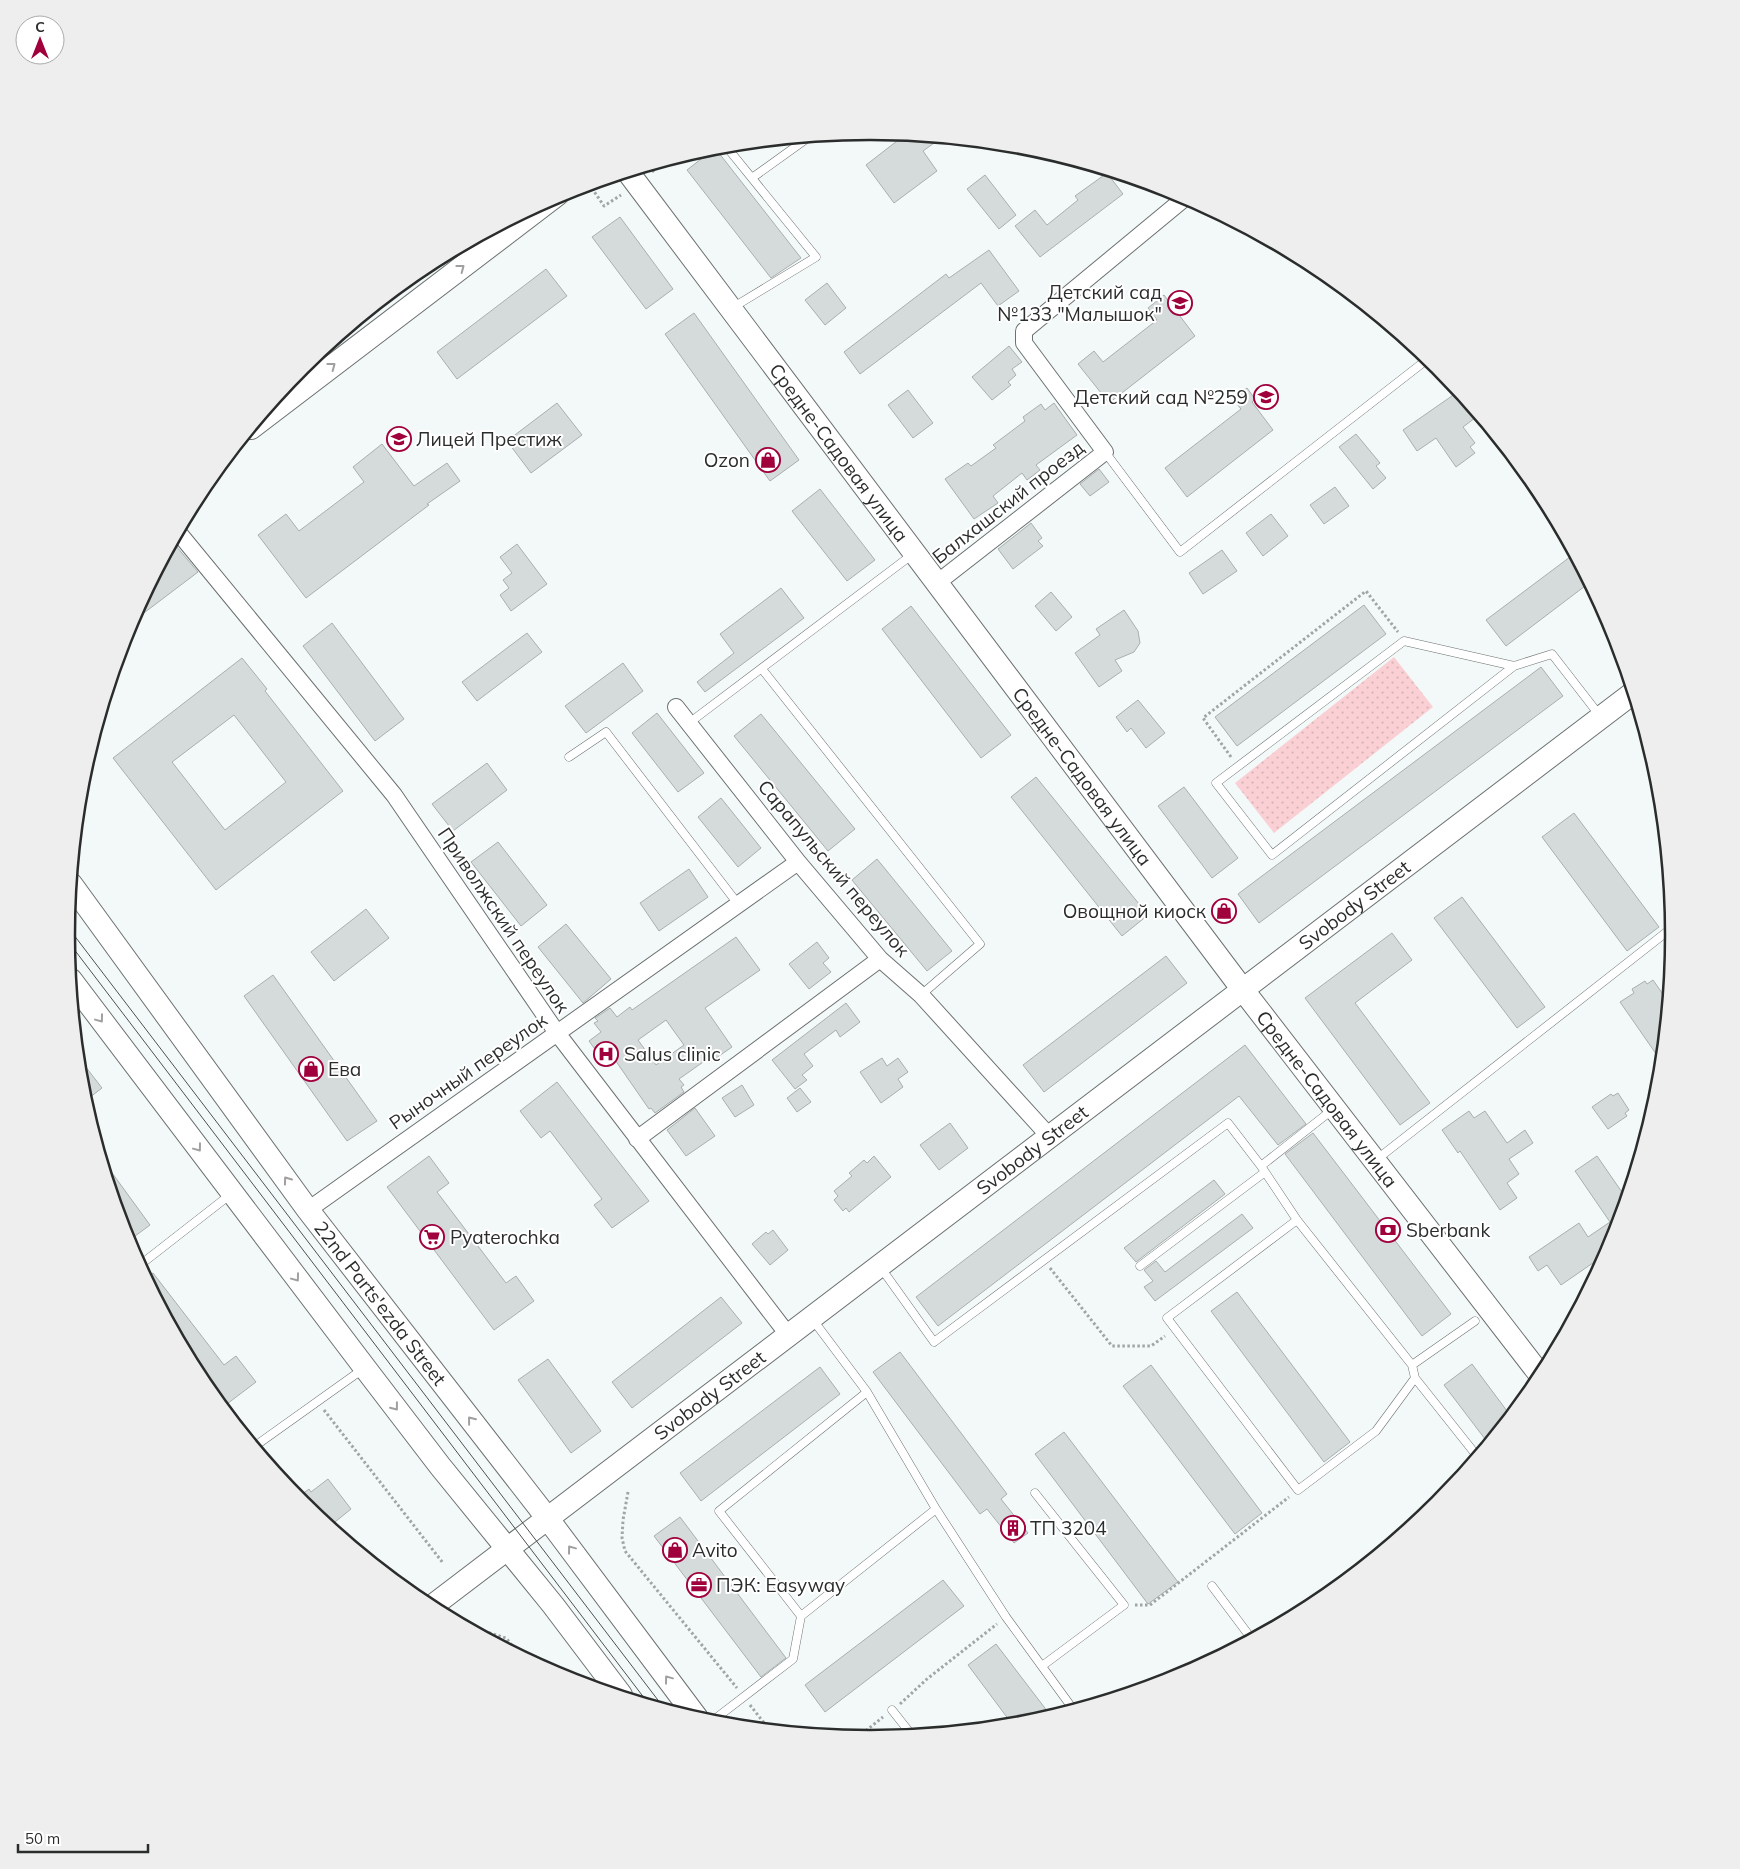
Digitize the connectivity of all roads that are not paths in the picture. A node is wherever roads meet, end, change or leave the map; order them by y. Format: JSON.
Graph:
{"nodes":[{"id":1,"x":801,"y":143,"type":"edge"},
{"id":2,"x":732,"y":152,"type":"edge"},
{"id":3,"x":632,"y":177,"type":"edge"},
{"id":4,"x":752,"y":178,"type":"junction"},
{"id":5,"x":1180,"y":202,"type":"edge"},
{"id":6,"x":529,"y":216,"type":"edge"},
{"id":7,"x":732,"y":308,"type":"junction"},
{"id":8,"x":1422,"y":363,"type":"edge"},
{"id":9,"x":268,"y":415,"type":"edge"},
{"id":10,"x":1105,"y":452,"type":"junction"},
{"id":11,"x":182,"y":537,"type":"edge"},
{"id":12,"x":914,"y":552,"type":"junction"},
{"id":13,"x":937,"y":583,"type":"junction"},
{"id":14,"x":1514,"y":666,"type":"junction"},
{"id":15,"x":762,"y":669,"type":"junction"},
{"id":16,"x":1628,"y":697,"type":"edge"},
{"id":17,"x":676,"y":707,"type":"dead end"},
{"id":18,"x":1601,"y":717,"type":"junction"},
{"id":19,"x":689,"y":723,"type":"junction"},
{"id":20,"x":568,"y":757,"type":"dead end"},
{"id":21,"x":798,"y":862,"type":"junction"},
{"id":22,"x":77,"y":892,"type":"edge"},
{"id":23,"x":738,"y":904,"type":"junction"},
{"id":24,"x":1665,"y":933,"type":"edge"},
{"id":25,"x":880,"y":959,"type":"junction"},
{"id":26,"x":77,"y":988,"type":"edge"},
{"id":27,"x":1243,"y":990,"type":"junction"},
{"id":28,"x":921,"y":995,"type":"junction"},
{"id":29,"x":557,"y":1033,"type":"junction"},
{"id":30,"x":1334,"y":1109,"type":"junction"},
{"id":31,"x":1050,"y":1137,"type":"junction"},
{"id":32,"x":637,"y":1139,"type":"junction"},
{"id":33,"x":1375,"y":1161,"type":"junction"},
{"id":34,"x":1263,"y":1169,"type":"junction"},
{"id":35,"x":232,"y":1193,"type":"junction"},
{"id":36,"x":308,"y":1210,"type":"junction"},
{"id":37,"x":1297,"y":1220,"type":"junction"},
{"id":38,"x":146,"y":1261,"type":"edge"},
{"id":39,"x":880,"y":1266,"type":"junction"},
{"id":40,"x":1140,"y":1266,"type":"dead end"},
{"id":41,"x":812,"y":1318,"type":"junction"},
{"id":42,"x":1475,"y":1321,"type":"dead end"},
{"id":43,"x":789,"y":1336,"type":"junction"},
{"id":44,"x":1412,"y":1365,"type":"junction"},
{"id":45,"x":1538,"y":1365,"type":"edge"},
{"id":46,"x":365,"y":1368,"type":"junction"},
{"id":47,"x":1415,"y":1378,"type":"junction"},
{"id":48,"x":867,"y":1392,"type":"junction"},
{"id":49,"x":259,"y":1443,"type":"edge"},
{"id":50,"x":1473,"y":1452,"type":"edge"},
{"id":51,"x":1035,"y":1493,"type":"dead end"},
{"id":52,"x":936,"y":1509,"type":"junction"},
{"id":53,"x":548,"y":1519,"type":"junction"},
{"id":54,"x":508,"y":1550,"type":"junction"},
{"id":55,"x":1212,"y":1586,"type":"dead end"},
{"id":56,"x":438,"y":1602,"type":"edge"},
{"id":57,"x":801,"y":1616,"type":"junction"},
{"id":58,"x":1249,"y":1634,"type":"edge"},
{"id":59,"x":1042,"y":1666,"type":"junction"},
{"id":60,"x":615,"y":1687,"type":"edge"},
{"id":61,"x":1069,"y":1704,"type":"edge"},
{"id":62,"x":690,"y":1708,"type":"edge"},
{"id":63,"x":892,"y":1710,"type":"road end"},
{"id":64,"x":720,"y":1715,"type":"edge"},
{"id":65,"x":907,"y":1729,"type":"edge"}],
"edges":[{"from":1,"to":4,"type":"lane"},
{"from":2,"to":4,"type":"lane"},
{"from":3,"to":7,"type":"main road","name":"Средне-Садовая улица"},
{"from":4,"to":7,"type":"lane"},
{"from":5,"to":10,"type":"street","name":"Балхашский проезд"},
{"from":9,"to":6,"type":"main road","one_way":true},
{"from":7,"to":12,"type":"main road","name":"Средне-Садовая улица"},
{"from":8,"to":10,"type":"lane"},
{"from":10,"to":13,"type":"street","name":"Балхашский проезд"},
{"from":11,"to":29,"type":"street","name":"Приволжский переулок"},
{"from":12,"to":13,"type":"main road","name":"Средне-Садовая улица"},
{"from":12,"to":15,"type":"lane"},
{"from":13,"to":27,"type":"main road","name":"Средне-Садовая улица"},
{"from":14,"to":14,"type":"lane"},
{"from":14,"to":18,"type":"lane"},
{"from":15,"to":19,"type":"lane"},
{"from":15,"to":28,"type":"lane"},
{"from":16,"to":18,"type":"main road","name":"Svobody Street"},
{"from":17,"to":19,"type":"street","name":"Сарапульский переулок"},
{"from":18,"to":27,"type":"main road","name":"Svobody Street"},
{"from":19,"to":21,"type":"street","name":"Сарапульский переулок"},
{"from":20,"to":23,"type":"lane"},
{"from":21,"to":23,"type":"street","name":"Рыночный переулок"},
{"from":21,"to":25,"type":"street","name":"Сарапульский переулок"},
{"from":36,"to":22,"type":"main road","name":"22nd Parts'ezda Street","one_way":true},
{"from":23,"to":29,"type":"street","name":"Рыночный переулок"},
{"from":24,"to":33,"type":"lane"},
{"from":25,"to":28,"type":"street","name":"Сарапульский переулок"},
{"from":25,"to":32,"type":"street"},
{"from":26,"to":35,"type":"main road","one_way":true},
{"from":27,"to":30,"type":"main road","name":"Средне-Садовая улица"},
{"from":27,"to":31,"type":"main road","name":"Svobody Street"},
{"from":28,"to":31,"type":"street","name":"Сарапульский переулок"},
{"from":29,"to":32,"type":"street","name":"Приволжский переулок"},
{"from":29,"to":36,"type":"street","name":"Рыночный переулок"},
{"from":30,"to":33,"type":"main road","name":"Средне-Садовая улица"},
{"from":30,"to":34,"type":"lane"},
{"from":31,"to":39,"type":"main road","name":"Svobody Street"},
{"from":32,"to":43,"type":"street","name":"Приволжский переулок"},
{"from":33,"to":45,"type":"main road","name":"Средне-Садовая улица"},
{"from":34,"to":37,"type":"lane"},
{"from":34,"to":39,"type":"lane"},
{"from":34,"to":40,"type":"lane"},
{"from":35,"to":38,"type":"lane"},
{"from":35,"to":46,"type":"main road","one_way":true},
{"from":53,"to":36,"type":"main road","name":"22nd Parts'ezda Street","one_way":true},
{"from":37,"to":44,"type":"lane"},
{"from":37,"to":47,"type":"lane"},
{"from":39,"to":41,"type":"main road","name":"Svobody Street"},
{"from":41,"to":43,"type":"main road","name":"Svobody Street"},
{"from":41,"to":48,"type":"lane"},
{"from":42,"to":44,"type":"lane"},
{"from":43,"to":53,"type":"main road","name":"Svobody Street"},
{"from":44,"to":47,"type":"lane"},
{"from":46,"to":49,"type":"lane"},
{"from":46,"to":54,"type":"main road","one_way":true},
{"from":47,"to":50,"type":"lane"},
{"from":48,"to":52,"type":"lane"},
{"from":48,"to":57,"type":"lane"},
{"from":51,"to":59,"type":"lane"},
{"from":52,"to":57,"type":"lane"},
{"from":52,"to":59,"type":"lane"},
{"from":53,"to":54,"type":"main road","name":"Svobody Street"},
{"from":62,"to":53,"type":"main road","name":"22nd Parts'ezda Street","one_way":true},
{"from":54,"to":56,"type":"main road","name":"Svobody Street"},
{"from":54,"to":60,"type":"main road"},
{"from":55,"to":58,"type":"lane"},
{"from":57,"to":64,"type":"lane"},
{"from":59,"to":61,"type":"lane"},
{"from":63,"to":65,"type":"lane"}]}
